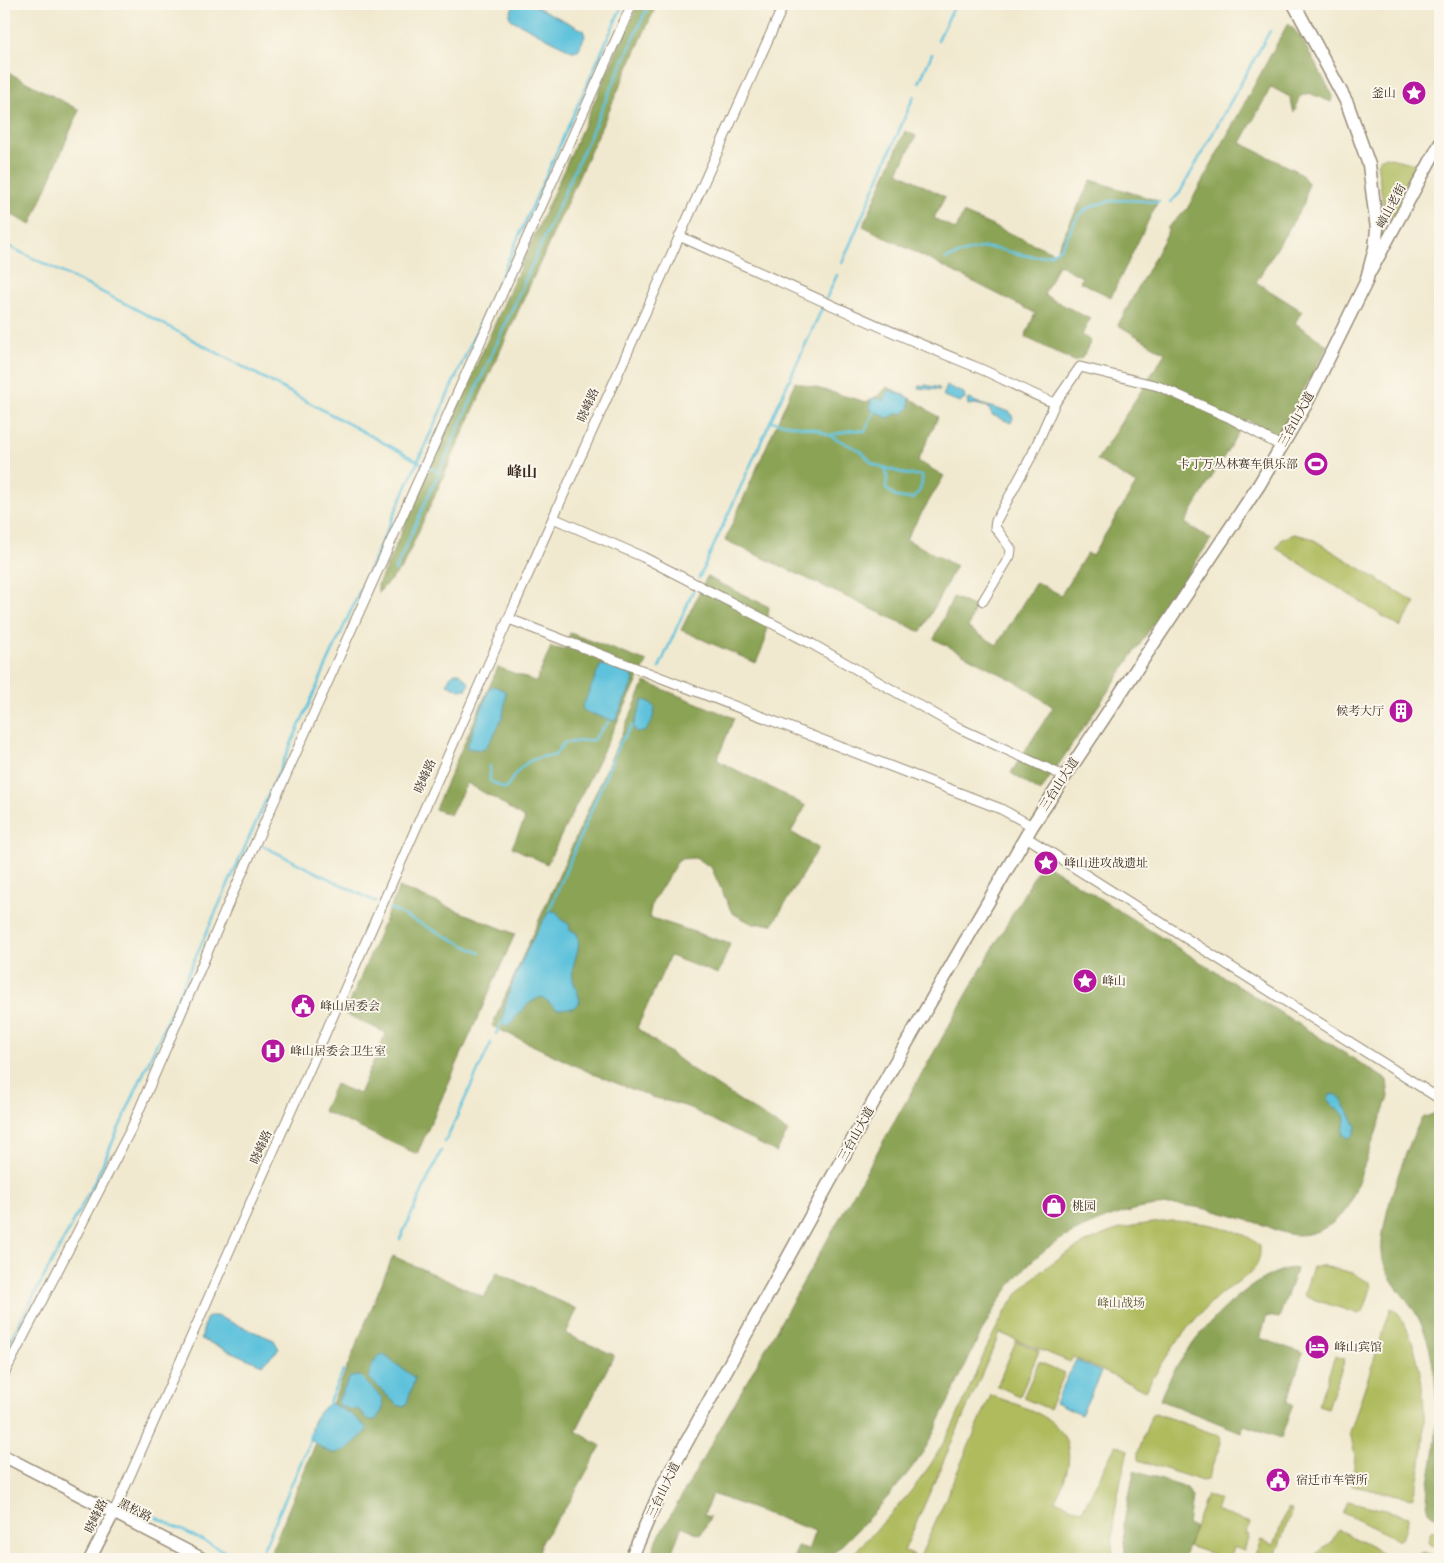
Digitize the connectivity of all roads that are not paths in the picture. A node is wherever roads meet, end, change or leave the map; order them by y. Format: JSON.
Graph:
{"nodes":[{"id":1,"x":632,"y":4,"type":"edge"},
{"id":2,"x":784,"y":4,"type":"edge"},
{"id":3,"x":1294,"y":4,"type":"edge"},
{"id":4,"x":1440,"y":143,"type":"edge"},
{"id":5,"x":679,"y":236,"type":"junction"},
{"id":6,"x":1366,"y":282,"type":"junction"},
{"id":7,"x":1055,"y":403,"type":"junction"},
{"id":8,"x":1282,"y":446,"type":"junction"},
{"id":9,"x":553,"y":518,"type":"junction"},
{"id":10,"x":983,"y":601,"type":"dead end"},
{"id":11,"x":509,"y":619,"type":"junction"},
{"id":12,"x":1064,"y":776,"type":"junction"},
{"id":13,"x":1029,"y":832,"type":"junction"},
{"id":14,"x":1440,"y":1099,"type":"edge"},
{"id":15,"x":4,"y":1374,"type":"edge"},
{"id":16,"x":4,"y":1456,"type":"edge"},
{"id":17,"x":113,"y":1514,"type":"junction"},
{"id":18,"x":90,"y":1559,"type":"edge"},
{"id":19,"x":203,"y":1559,"type":"edge"},
{"id":20,"x":631,"y":1559,"type":"edge"}],
"edges":[{"from":1,"to":15,"type":"street"},
{"from":2,"to":5,"type":"street","name":"晓峰路"},
{"from":3,"to":6,"type":"main road","name":"三台山大道"},
{"from":4,"to":6,"type":"street","name":"嶂山老街"},
{"from":5,"to":7,"type":"street"},
{"from":5,"to":9,"type":"street","name":"晓峰路"},
{"from":6,"to":8,"type":"main road","name":"三台山大道"},
{"from":7,"to":8,"type":"street"},
{"from":7,"to":10,"type":"street"},
{"from":8,"to":12,"type":"main road","name":"三台山大道"},
{"from":9,"to":11,"type":"street","name":"晓峰路"},
{"from":9,"to":12,"type":"street"},
{"from":11,"to":13,"type":"street"},
{"from":11,"to":17,"type":"street","name":"晓峰路"},
{"from":12,"to":13,"type":"main road","name":"三台山大道"},
{"from":13,"to":14,"type":"street"},
{"from":13,"to":20,"type":"main road","name":"三台山大道"},
{"from":16,"to":17,"type":"street","name":"黑松路"},
{"from":17,"to":18,"type":"street","name":"晓峰路"},
{"from":17,"to":19,"type":"street","name":"黑松路"}]}
